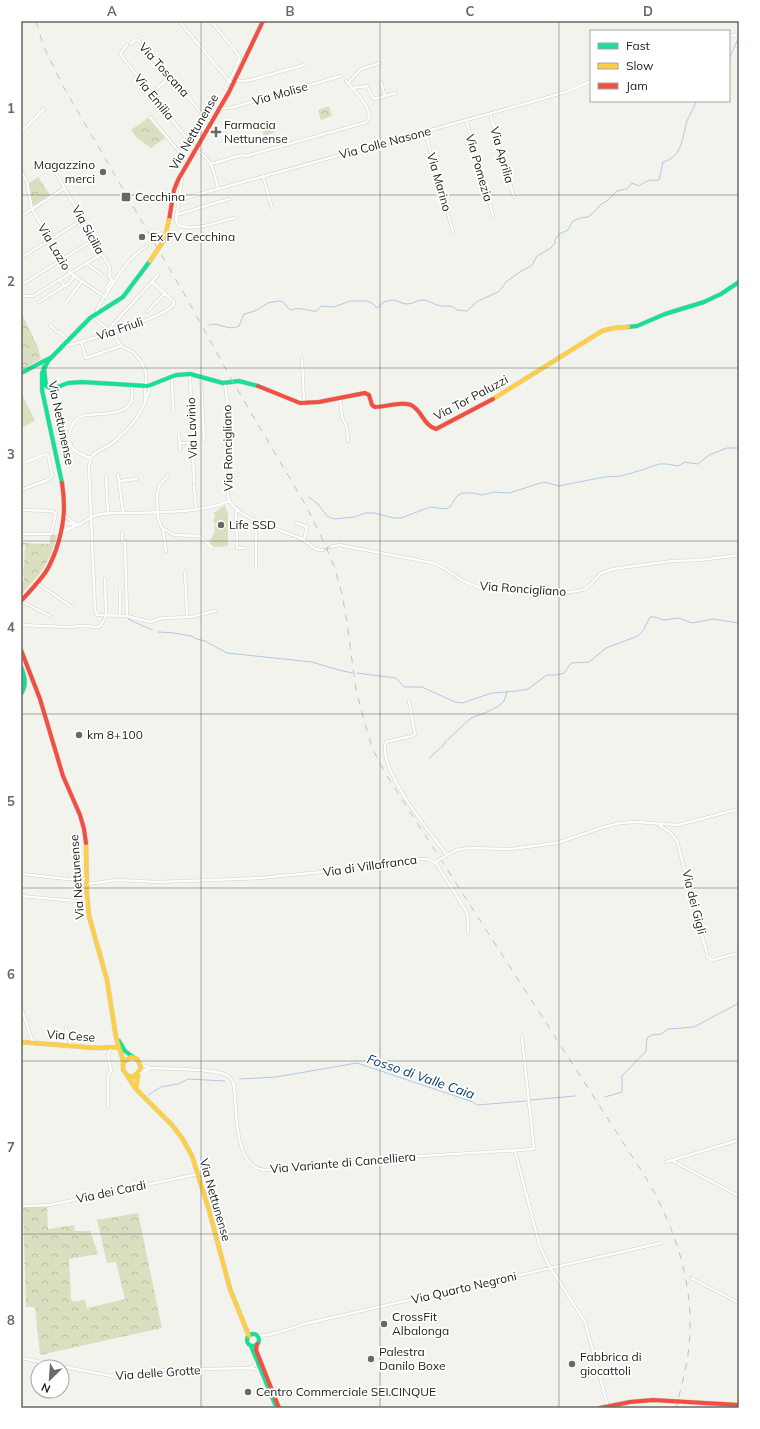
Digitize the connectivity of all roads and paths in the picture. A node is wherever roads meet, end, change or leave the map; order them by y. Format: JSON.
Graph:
{"nodes":[{"id":1,"x":179,"y":21,"type":"edge"},
{"id":2,"x":211,"y":21,"type":"edge"},
{"id":3,"x":263,"y":21,"type":"edge"},
{"id":4,"x":131,"y":44,"type":"dead end"},
{"id":5,"x":127,"y":45,"type":"dead end"},
{"id":6,"x":380,"y":63,"type":"dead end"},
{"id":7,"x":304,"y":65,"type":"dead end"},
{"id":8,"x":235,"y":75,"type":"junction"},
{"id":9,"x":171,"y":76,"type":"junction"},
{"id":10,"x":341,"y":76,"type":"dead end"},
{"id":11,"x":229,"y":81,"type":"junction"},
{"id":12,"x":234,"y":82,"type":"junction"},
{"id":13,"x":381,"y":82,"type":"dead end"},
{"id":14,"x":590,"y":82,"type":"edge"},
{"id":15,"x":353,"y":88,"type":"junction"},
{"id":16,"x":229,"y":92,"type":"junction"},
{"id":17,"x":396,"y":93,"type":"dead end"},
{"id":18,"x":151,"y":94,"type":"junction"},
{"id":19,"x":385,"y":96,"type":"junction"},
{"id":20,"x":44,"y":109,"type":"dead end"},
{"id":21,"x":220,"y":109,"type":"junction"},
{"id":22,"x":490,"y":114,"type":"junction"},
{"id":23,"x":150,"y":117,"type":"dead end"},
{"id":24,"x":466,"y":120,"type":"junction"},
{"id":25,"x":212,"y":122,"type":"junction"},
{"id":26,"x":21,"y":132,"type":"edge"},
{"id":27,"x":425,"y":132,"type":"junction"},
{"id":28,"x":196,"y":150,"type":"junction"},
{"id":29,"x":188,"y":162,"type":"junction"},
{"id":30,"x":211,"y":164,"type":"junction"},
{"id":31,"x":53,"y":168,"type":"dead end"},
{"id":32,"x":21,"y":170,"type":"edge"},
{"id":33,"x":180,"y":175,"type":"junction"},
{"id":34,"x":263,"y":176,"type":"junction"},
{"id":35,"x":65,"y":188,"type":"junction"},
{"id":36,"x":218,"y":188,"type":"junction"},
{"id":37,"x":514,"y":197,"type":"dead end"},
{"id":38,"x":229,"y":199,"type":"dead end"},
{"id":39,"x":178,"y":200,"type":"junction"},
{"id":40,"x":272,"y":208,"type":"dead end"},
{"id":41,"x":32,"y":209,"type":"junction"},
{"id":42,"x":176,"y":215,"type":"junction"},
{"id":43,"x":21,"y":216,"type":"edge"},
{"id":44,"x":493,"y":216,"type":"dead end"},
{"id":45,"x":234,"y":218,"type":"dead end"},
{"id":46,"x":82,"y":220,"type":"junction"},
{"id":47,"x":453,"y":232,"type":"dead end"},
{"id":48,"x":50,"y":240,"type":"junction"},
{"id":49,"x":93,"y":240,"type":"junction"},
{"id":50,"x":147,"y":246,"type":"dead end"},
{"id":51,"x":102,"y":254,"type":"junction"},
{"id":52,"x":22,"y":257,"type":"dead end"},
{"id":53,"x":61,"y":260,"type":"junction"},
{"id":54,"x":86,"y":263,"type":"junction"},
{"id":55,"x":70,"y":274,"type":"junction"},
{"id":56,"x":101,"y":274,"type":"dead end"},
{"id":57,"x":158,"y":275,"type":"dead end"},
{"id":58,"x":74,"y":276,"type":"junction"},
{"id":59,"x":60,"y":279,"type":"junction"},
{"id":60,"x":82,"y":281,"type":"junction"},
{"id":61,"x":152,"y":282,"type":"junction"},
{"id":62,"x":739,"y":282,"type":"edge"},
{"id":63,"x":21,"y":285,"type":"edge"},
{"id":64,"x":64,"y":286,"type":"junction"},
{"id":65,"x":108,"y":292,"type":"junction"},
{"id":66,"x":165,"y":294,"type":"junction"},
{"id":67,"x":21,"y":296,"type":"edge"},
{"id":68,"x":105,"y":297,"type":"junction"},
{"id":69,"x":39,"y":302,"type":"dead end"},
{"id":70,"x":65,"y":304,"type":"dead end"},
{"id":71,"x":148,"y":312,"type":"dead end"},
{"id":72,"x":94,"y":315,"type":"junction"},
{"id":73,"x":50,"y":325,"type":"dead end"},
{"id":74,"x":111,"y":326,"type":"junction"},
{"id":75,"x":108,"y":330,"type":"junction"},
{"id":76,"x":116,"y":330,"type":"junction"},
{"id":77,"x":112,"y":332,"type":"junction"},
{"id":78,"x":68,"y":340,"type":"junction"},
{"id":79,"x":80,"y":342,"type":"junction"},
{"id":80,"x":120,"y":346,"type":"junction"},
{"id":81,"x":61,"y":347,"type":"junction"},
{"id":82,"x":50,"y":358,"type":"junction"},
{"id":83,"x":302,"y":359,"type":"dead end"},
{"id":84,"x":35,"y":366,"type":"junction"},
{"id":85,"x":44,"y":367,"type":"junction"},
{"id":86,"x":21,"y":373,"type":"edge"},
{"id":87,"x":42,"y":373,"type":"junction"},
{"id":88,"x":190,"y":374,"type":"junction"},
{"id":89,"x":172,"y":377,"type":"junction"},
{"id":90,"x":201,"y":377,"type":"junction"},
{"id":91,"x":225,"y":384,"type":"junction"},
{"id":92,"x":132,"y":385,"type":"junction"},
{"id":93,"x":148,"y":386,"type":"junction"},
{"id":94,"x":340,"y":398,"type":"junction"},
{"id":95,"x":304,"y":403,"type":"junction"},
{"id":96,"x":173,"y":410,"type":"dead end"},
{"id":97,"x":179,"y":435,"type":"dead end"},
{"id":98,"x":204,"y":440,"type":"dead end"},
{"id":99,"x":348,"y":441,"type":"dead end"},
{"id":100,"x":180,"y":443,"type":"junction"},
{"id":101,"x":192,"y":443,"type":"junction"},
{"id":102,"x":71,"y":444,"type":"junction"},
{"id":103,"x":55,"y":446,"type":"junction"},
{"id":104,"x":180,"y":450,"type":"dead end"},
{"id":105,"x":90,"y":458,"type":"junction"},
{"id":106,"x":21,"y":464,"type":"edge"},
{"id":107,"x":118,"y":474,"type":"dead end"},
{"id":108,"x":168,"y":476,"type":"dead end"},
{"id":109,"x":106,"y":477,"type":"dead end"},
{"id":110,"x":137,"y":479,"type":"dead end"},
{"id":111,"x":119,"y":481,"type":"junction"},
{"id":112,"x":21,"y":490,"type":"edge"},
{"id":113,"x":229,"y":500,"type":"junction"},
{"id":114,"x":196,"y":509,"type":"junction"},
{"id":115,"x":238,"y":509,"type":"junction"},
{"id":116,"x":21,"y":510,"type":"edge"},
{"id":117,"x":157,"y":512,"type":"junction"},
{"id":118,"x":123,"y":513,"type":"junction"},
{"id":119,"x":108,"y":514,"type":"junction"},
{"id":120,"x":65,"y":516,"type":"junction"},
{"id":121,"x":91,"y":517,"type":"junction"},
{"id":122,"x":85,"y":521,"type":"junction"},
{"id":123,"x":257,"y":521,"type":"junction"},
{"id":124,"x":64,"y":522,"type":"junction"},
{"id":125,"x":296,"y":523,"type":"dead end"},
{"id":126,"x":78,"y":525,"type":"junction"},
{"id":127,"x":92,"y":528,"type":"junction"},
{"id":128,"x":163,"y":529,"type":"junction"},
{"id":129,"x":62,"y":532,"type":"junction"},
{"id":130,"x":122,"y":533,"type":"dead end"},
{"id":131,"x":21,"y":534,"type":"edge"},
{"id":132,"x":304,"y":540,"type":"junction"},
{"id":133,"x":331,"y":547,"type":"tunnel mouth"},
{"id":134,"x":213,"y":548,"type":"dead end"},
{"id":135,"x":246,"y":548,"type":"dead end"},
{"id":136,"x":323,"y":550,"type":"dead end"},
{"id":137,"x":166,"y":551,"type":"dead end"},
{"id":138,"x":739,"y":555,"type":"edge"},
{"id":139,"x":21,"y":558,"type":"edge"},
{"id":140,"x":21,"y":562,"type":"edge"},
{"id":141,"x":256,"y":570,"type":"dead end"},
{"id":142,"x":185,"y":572,"type":"dead end"},
{"id":143,"x":105,"y":579,"type":"dead end"},
{"id":144,"x":36,"y":583,"type":"junction"},
{"id":145,"x":120,"y":589,"type":"dead end"},
{"id":146,"x":21,"y":601,"type":"edge"},
{"id":147,"x":72,"y":607,"type":"dead end"},
{"id":148,"x":215,"y":611,"type":"dead end"},
{"id":149,"x":50,"y":616,"type":"dead end"},
{"id":150,"x":106,"y":616,"type":"junction"},
{"id":151,"x":120,"y":616,"type":"junction"},
{"id":152,"x":127,"y":616,"type":"junction"},
{"id":153,"x":187,"y":617,"type":"junction"},
{"id":154,"x":21,"y":625,"type":"edge"},
{"id":155,"x":21,"y":650,"type":"edge"},
{"id":156,"x":21,"y":667,"type":"edge"},
{"id":157,"x":21,"y":694,"type":"edge"},
{"id":158,"x":408,"y":701,"type":"dead end"},
{"id":159,"x":739,"y":809,"type":"edge"},
{"id":160,"x":658,"y":823,"type":"junction"},
{"id":161,"x":446,"y":856,"type":"junction"},
{"id":162,"x":436,"y":863,"type":"junction"},
{"id":163,"x":21,"y":874,"type":"edge"},
{"id":164,"x":87,"y":881,"type":"junction"},
{"id":165,"x":21,"y":896,"type":"edge"},
{"id":166,"x":87,"y":902,"type":"junction"},
{"id":167,"x":468,"y":932,"type":"dead end"},
{"id":168,"x":739,"y":953,"type":"edge"},
{"id":169,"x":21,"y":1007,"type":"edge"},
{"id":170,"x":66,"y":1028,"type":"dead end"},
{"id":171,"x":522,"y":1038,"type":"dead end"},
{"id":172,"x":117,"y":1039,"type":"junction"},
{"id":173,"x":21,"y":1042,"type":"edge"},
{"id":174,"x":33,"y":1043,"type":"junction"},
{"id":175,"x":71,"y":1046,"type":"junction"},
{"id":176,"x":119,"y":1047,"type":"junction"},
{"id":177,"x":111,"y":1048,"type":"junction"},
{"id":178,"x":132,"y":1057,"type":"junction"},
{"id":179,"x":124,"y":1062,"type":"junction"},
{"id":180,"x":140,"y":1063,"type":"junction"},
{"id":181,"x":149,"y":1068,"type":"junction"},
{"id":182,"x":139,"y":1074,"type":"junction"},
{"id":183,"x":128,"y":1077,"type":"junction"},
{"id":184,"x":136,"y":1089,"type":"junction"},
{"id":185,"x":108,"y":1106,"type":"dead end"},
{"id":186,"x":739,"y":1140,"type":"edge"},
{"id":187,"x":515,"y":1151,"type":"junction"},
{"id":188,"x":671,"y":1160,"type":"junction"},
{"id":189,"x":666,"y":1162,"type":"dead end"},
{"id":190,"x":198,"y":1174,"type":"junction"},
{"id":191,"x":739,"y":1196,"type":"edge"},
{"id":192,"x":24,"y":1206,"type":"dead end"},
{"id":193,"x":661,"y":1243,"type":"dead end"},
{"id":194,"x":551,"y":1269,"type":"junction"},
{"id":195,"x":691,"y":1278,"type":"dead end"},
{"id":196,"x":739,"y":1303,"type":"edge"},
{"id":197,"x":251,"y":1334,"type":"junction"},
{"id":198,"x":266,"y":1334,"type":"junction"},
{"id":199,"x":258,"y":1341,"type":"junction"},
{"id":200,"x":251,"y":1346,"type":"junction"},
{"id":201,"x":256,"y":1357,"type":"junction"},
{"id":202,"x":21,"y":1358,"type":"edge"},
{"id":203,"x":248,"y":1368,"type":"junction"},
{"id":204,"x":263,"y":1374,"type":"junction"},
{"id":205,"x":630,"y":1402,"type":"junction"},
{"id":206,"x":682,"y":1402,"type":"junction"},
{"id":207,"x":739,"y":1406,"type":"edge"},
{"id":208,"x":608,"y":1407,"type":"edge"},
{"id":209,"x":278,"y":1408,"type":"edge"},
{"id":210,"x":600,"y":1408,"type":"edge"},
{"id":211,"x":631,"y":1408,"type":"edge"},
{"id":212,"x":681,"y":1408,"type":"edge"}],
"edges":[{"from":1,"to":11,"type":"street"},
{"from":2,"to":8,"type":"street"},
{"from":3,"to":8,"type":"main road","name":"Via Nettunense"},
{"from":4,"to":9,"type":"street","name":"Via Toscana"},
{"from":5,"to":18,"type":"street","name":"Via Emilia"},
{"from":6,"to":15,"type":"street"},
{"from":7,"to":12,"type":"street"},
{"from":8,"to":11,"type":"street"},
{"from":8,"to":12,"type":"main road","name":"Via Nettunense"},
{"from":9,"to":18,"type":"street"},
{"from":9,"to":25,"type":"street","name":"Via Toscana"},
{"from":10,"to":21,"type":"street","name":"Via Molise"},
{"from":11,"to":12,"type":"street"},
{"from":11,"to":16,"type":"street"},
{"from":12,"to":16,"type":"main road","name":"Via Nettunense"},
{"from":13,"to":19,"type":"street"},
{"from":14,"to":22,"type":"street","name":"Via Colle Nasone"},
{"from":15,"to":19,"type":"street"},
{"from":15,"to":30,"type":"street"},
{"from":16,"to":21,"type":"main road","name":"Via Nettunense"},
{"from":17,"to":19,"type":"street"},
{"from":18,"to":28,"type":"street","name":"Via Emilia"},
{"from":20,"to":26,"type":"street"},
{"from":21,"to":25,"type":"main road","name":"Via Nettunense"},
{"from":22,"to":24,"type":"street","name":"Via Colle Nasone"},
{"from":22,"to":37,"type":"street","name":"Via Aprilia"},
{"from":23,"to":29,"type":"street"},
{"from":24,"to":27,"type":"street","name":"Via Colle Nasone"},
{"from":24,"to":44,"type":"street","name":"Via Pomezia"},
{"from":25,"to":28,"type":"main road","name":"Via Nettunense"},
{"from":27,"to":34,"type":"street","name":"Via Colle Nasone"},
{"from":27,"to":47,"type":"street","name":"Via Marino"},
{"from":28,"to":29,"type":"main road","name":"Via Nettunense"},
{"from":28,"to":30,"type":"street","name":"Via Emilia"},
{"from":29,"to":33,"type":"main road","name":"Via Nettunense"},
{"from":30,"to":36,"type":"street"},
{"from":31,"to":35,"type":"street","name":"Via Sicilia"},
{"from":32,"to":41,"type":"street","name":"Via Lazio"},
{"from":33,"to":39,"type":"street"},
{"from":33,"to":72,"type":"main road","name":"Via Nettunense","bridge":true},
{"from":34,"to":36,"type":"street","name":"Via Colle Nasone"},
{"from":34,"to":40,"type":"street"},
{"from":35,"to":41,"type":"street"},
{"from":35,"to":46,"type":"street","name":"Via Sicilia"},
{"from":36,"to":39,"type":"street","name":"Via Colle Nasone"},
{"from":38,"to":42,"type":"street"},
{"from":39,"to":42,"type":"street"},
{"from":41,"to":43,"type":"street"},
{"from":41,"to":48,"type":"street","name":"Via Lazio"},
{"from":42,"to":45,"type":"street"},
{"from":46,"to":48,"type":"street"},
{"from":46,"to":49,"type":"street","name":"Via Sicilia"},
{"from":48,"to":52,"type":"street"},
{"from":48,"to":53,"type":"street","name":"Via Lazio"},
{"from":49,"to":51,"type":"street","name":"Via Sicilia"},
{"from":49,"to":53,"type":"street"},
{"from":50,"to":65,"type":"street"},
{"from":51,"to":54,"type":"street"},
{"from":51,"to":65,"type":"street","name":"Via Sicilia"},
{"from":53,"to":55,"type":"street","name":"Via Lazio"},
{"from":53,"to":63,"type":"street"},
{"from":54,"to":55,"type":"street"},
{"from":54,"to":56,"type":"street"},
{"from":55,"to":58,"type":"street","name":"Via Lazio"},
{"from":55,"to":59,"type":"street"},
{"from":57,"to":61,"type":"street"},
{"from":58,"to":60,"type":"street","name":"Via Lazio"},
{"from":58,"to":64,"type":"street"},
{"from":59,"to":64,"type":"street"},
{"from":59,"to":67,"type":"street"},
{"from":60,"to":68,"type":"street","name":"Via Lazio"},
{"from":60,"to":70,"type":"street"},
{"from":61,"to":66,"type":"street"},
{"from":61,"to":74,"type":"street"},
{"from":62,"to":94,"type":"main road","name":"Via Tor Paluzzi"},
{"from":64,"to":69,"type":"street"},
{"from":65,"to":68,"type":"street"},
{"from":66,"to":71,"type":"street"},
{"from":66,"to":76,"type":"street","name":"Via Friuli"},
{"from":68,"to":72,"type":"street"},
{"from":72,"to":75,"type":"street"},
{"from":72,"to":78,"type":"main road","name":"Via Nettunense"},
{"from":73,"to":78,"type":"street"},
{"from":74,"to":75,"type":"street"},
{"from":74,"to":76,"type":"street"},
{"from":75,"to":77,"type":"street"},
{"from":76,"to":77,"type":"street","name":"Via Friuli"},
{"from":77,"to":79,"type":"street","name":"Via Friuli"},
{"from":77,"to":80,"type":"street"},
{"from":78,"to":81,"type":"main road","name":"Via Nettunense"},
{"from":79,"to":80,"type":"street"},
{"from":79,"to":81,"type":"street","name":"Via Friuli"},
{"from":80,"to":93,"type":"street"},
{"from":81,"to":82,"type":"main road","name":"Via Nettunense"},
{"from":82,"to":84,"type":"main road"},
{"from":82,"to":85,"type":"main road","name":"Via Nettunense"},
{"from":83,"to":95,"type":"street"},
{"from":84,"to":86,"type":"main road"},
{"from":84,"to":87,"type":"main road"},
{"from":85,"to":87,"type":"main road","name":"Via Nettunense"},
{"from":85,"to":92,"type":"main road","name":"Via Tor Paluzzi"},
{"from":87,"to":103,"type":"main road","name":"Via Nettunense"},
{"from":88,"to":89,"type":"main road","name":"Via Tor Paluzzi"},
{"from":88,"to":90,"type":"main road","name":"Via Tor Paluzzi"},
{"from":88,"to":101,"type":"street","name":"Via Lavinio"},
{"from":89,"to":93,"type":"main road","name":"Via Tor Paluzzi"},
{"from":89,"to":96,"type":"street"},
{"from":90,"to":91,"type":"main road","name":"Via Tor Paluzzi"},
{"from":90,"to":98,"type":"street"},
{"from":91,"to":95,"type":"main road","name":"Via Tor Paluzzi"},
{"from":91,"to":113,"type":"street","name":"Via Roncigliano"},
{"from":92,"to":93,"type":"main road","name":"Via Tor Paluzzi"},
{"from":92,"to":102,"type":"street"},
{"from":93,"to":105,"type":"street"},
{"from":94,"to":95,"type":"main road","name":"Via Tor Paluzzi"},
{"from":94,"to":99,"type":"street"},
{"from":97,"to":100,"type":"street"},
{"from":100,"to":101,"type":"street"},
{"from":100,"to":104,"type":"street"},
{"from":101,"to":114,"type":"street","name":"Via Lavinio"},
{"from":102,"to":103,"type":"street"},
{"from":102,"to":105,"type":"street"},
{"from":103,"to":120,"type":"main road","name":"Via Nettunense"},
{"from":105,"to":121,"type":"street"},
{"from":106,"to":112,"type":"street"},
{"from":107,"to":111,"type":"street"},
{"from":108,"to":117,"type":"street"},
{"from":109,"to":119,"type":"street"},
{"from":110,"to":111,"type":"street"},
{"from":111,"to":118,"type":"street"},
{"from":113,"to":114,"type":"street"},
{"from":113,"to":115,"type":"street","name":"Via Roncigliano"},
{"from":114,"to":117,"type":"street"},
{"from":115,"to":123,"type":"street","name":"Via Roncigliano"},
{"from":115,"to":135,"type":"street"},
{"from":116,"to":131,"type":"street"},
{"from":117,"to":118,"type":"street"},
{"from":117,"to":128,"type":"street"},
{"from":118,"to":119,"type":"street"},
{"from":119,"to":121,"type":"street"},
{"from":120,"to":124,"type":"main road","name":"Via Nettunense"},
{"from":120,"to":126,"type":"street"},
{"from":121,"to":122,"type":"street"},
{"from":121,"to":127,"type":"street"},
{"from":122,"to":126,"type":"street"},
{"from":122,"to":127,"type":"street"},
{"from":123,"to":132,"type":"street","name":"Via Roncigliano"},
{"from":123,"to":141,"type":"street"},
{"from":124,"to":126,"type":"street"},
{"from":124,"to":129,"type":"main road","name":"Via Nettunense"},
{"from":125,"to":132,"type":"street"},
{"from":126,"to":129,"type":"street"},
{"from":127,"to":150,"type":"street"},
{"from":128,"to":134,"type":"street"},
{"from":128,"to":137,"type":"street"},
{"from":129,"to":144,"type":"main road","name":"Via Nettunense"},
{"from":130,"to":152,"type":"street"},
{"from":132,"to":136,"type":"street","name":"Via Roncigliano"},
{"from":133,"to":138,"type":"street","name":"Via Roncigliano"},
{"from":139,"to":140,"type":"street"},
{"from":142,"to":153,"type":"street"},
{"from":143,"to":150,"type":"street"},
{"from":144,"to":146,"type":"main road","name":"Via Nettunense"},
{"from":144,"to":147,"type":"street"},
{"from":145,"to":151,"type":"street"},
{"from":146,"to":149,"type":"street"},
{"from":148,"to":153,"type":"street"},
{"from":150,"to":151,"type":"street"},
{"from":150,"to":154,"type":"street"},
{"from":151,"to":152,"type":"street"},
{"from":152,"to":153,"type":"street"},
{"from":155,"to":164,"type":"main road","name":"Via Nettunense"},
{"from":156,"to":157,"type":"main road"},
{"from":158,"to":161,"type":"street"},
{"from":159,"to":160,"type":"street"},
{"from":160,"to":161,"type":"street"},
{"from":160,"to":168,"type":"street","name":"Via dei Gigli"},
{"from":161,"to":162,"type":"street","bridge":true},
{"from":162,"to":164,"type":"street","name":"Via di Villafranca"},
{"from":162,"to":167,"type":"street"},
{"from":163,"to":164,"type":"street","name":"Via di Villafranca"},
{"from":164,"to":166,"type":"main road","name":"Via Nettunense"},
{"from":165,"to":166,"type":"street"},
{"from":166,"to":172,"type":"main road","name":"Via Nettunense"},
{"from":169,"to":174,"type":"street"},
{"from":170,"to":175,"type":"street"},
{"from":171,"to":187,"type":"street","name":"Via Variante di Cancelliera"},
{"from":172,"to":176,"type":"main road","name":"Via Nettunense"},
{"from":172,"to":178,"type":"main road","name":"Via Nettunense"},
{"from":173,"to":174,"type":"main road","name":"Via Cese"},
{"from":174,"to":175,"type":"main road","name":"Via Cese"},
{"from":175,"to":177,"type":"main road","name":"Via Cese"},
{"from":176,"to":177,"type":"main road","name":"Via Cese"},
{"from":176,"to":179,"type":"main road","name":"Via Nettunense"},
{"from":177,"to":185,"type":"street"},
{"from":178,"to":179,"type":"main road"},
{"from":178,"to":180,"type":"main road","name":"Via Nettunense"},
{"from":179,"to":183,"type":"main road","name":"Via Nettunense"},
{"from":180,"to":181,"type":"street","name":"Via Variante di Cancelliera"},
{"from":180,"to":182,"type":"main road"},
{"from":181,"to":182,"type":"street","name":"Via Variante di Cancelliera"},
{"from":181,"to":187,"type":"street","name":"Via Variante di Cancelliera"},
{"from":182,"to":183,"type":"main road"},
{"from":182,"to":184,"type":"main road"},
{"from":183,"to":184,"type":"main road","name":"Via Nettunense"},
{"from":184,"to":190,"type":"main road","name":"Via Nettunense"},
{"from":186,"to":188,"type":"street"},
{"from":187,"to":194,"type":"street"},
{"from":188,"to":189,"type":"street"},
{"from":188,"to":191,"type":"street"},
{"from":190,"to":192,"type":"street","name":"Via dei Cardi"},
{"from":190,"to":197,"type":"main road","name":"Via Nettunense"},
{"from":193,"to":194,"type":"street","name":"Via Quarto Negroni"},
{"from":194,"to":198,"type":"street","name":"Via Quarto Negroni"},
{"from":194,"to":208,"type":"street"},
{"from":195,"to":196,"type":"street"},
{"from":197,"to":198,"type":"street","name":"Via Quarto Negroni"},
{"from":197,"to":199,"type":"main road"},
{"from":197,"to":200,"type":"main road"},
{"from":198,"to":199,"type":"street","name":"Via Quarto Negroni"},
{"from":199,"to":200,"type":"main road"},
{"from":199,"to":209,"type":"main road"},
{"from":200,"to":201,"type":"main road"},
{"from":201,"to":203,"type":"street"},
{"from":201,"to":204,"type":"main road"},
{"from":202,"to":203,"type":"street","name":"Via delle Grotte"},
{"from":203,"to":204,"type":"street","name":"Via delle Grotte"},
{"from":204,"to":209,"type":"main road"},
{"from":205,"to":206,"type":"main road"},
{"from":205,"to":208,"type":"main road"},
{"from":205,"to":211,"type":"street"},
{"from":206,"to":207,"type":"main road"},
{"from":206,"to":212,"type":"street"},
{"from":208,"to":210,"type":"main road"}]}
